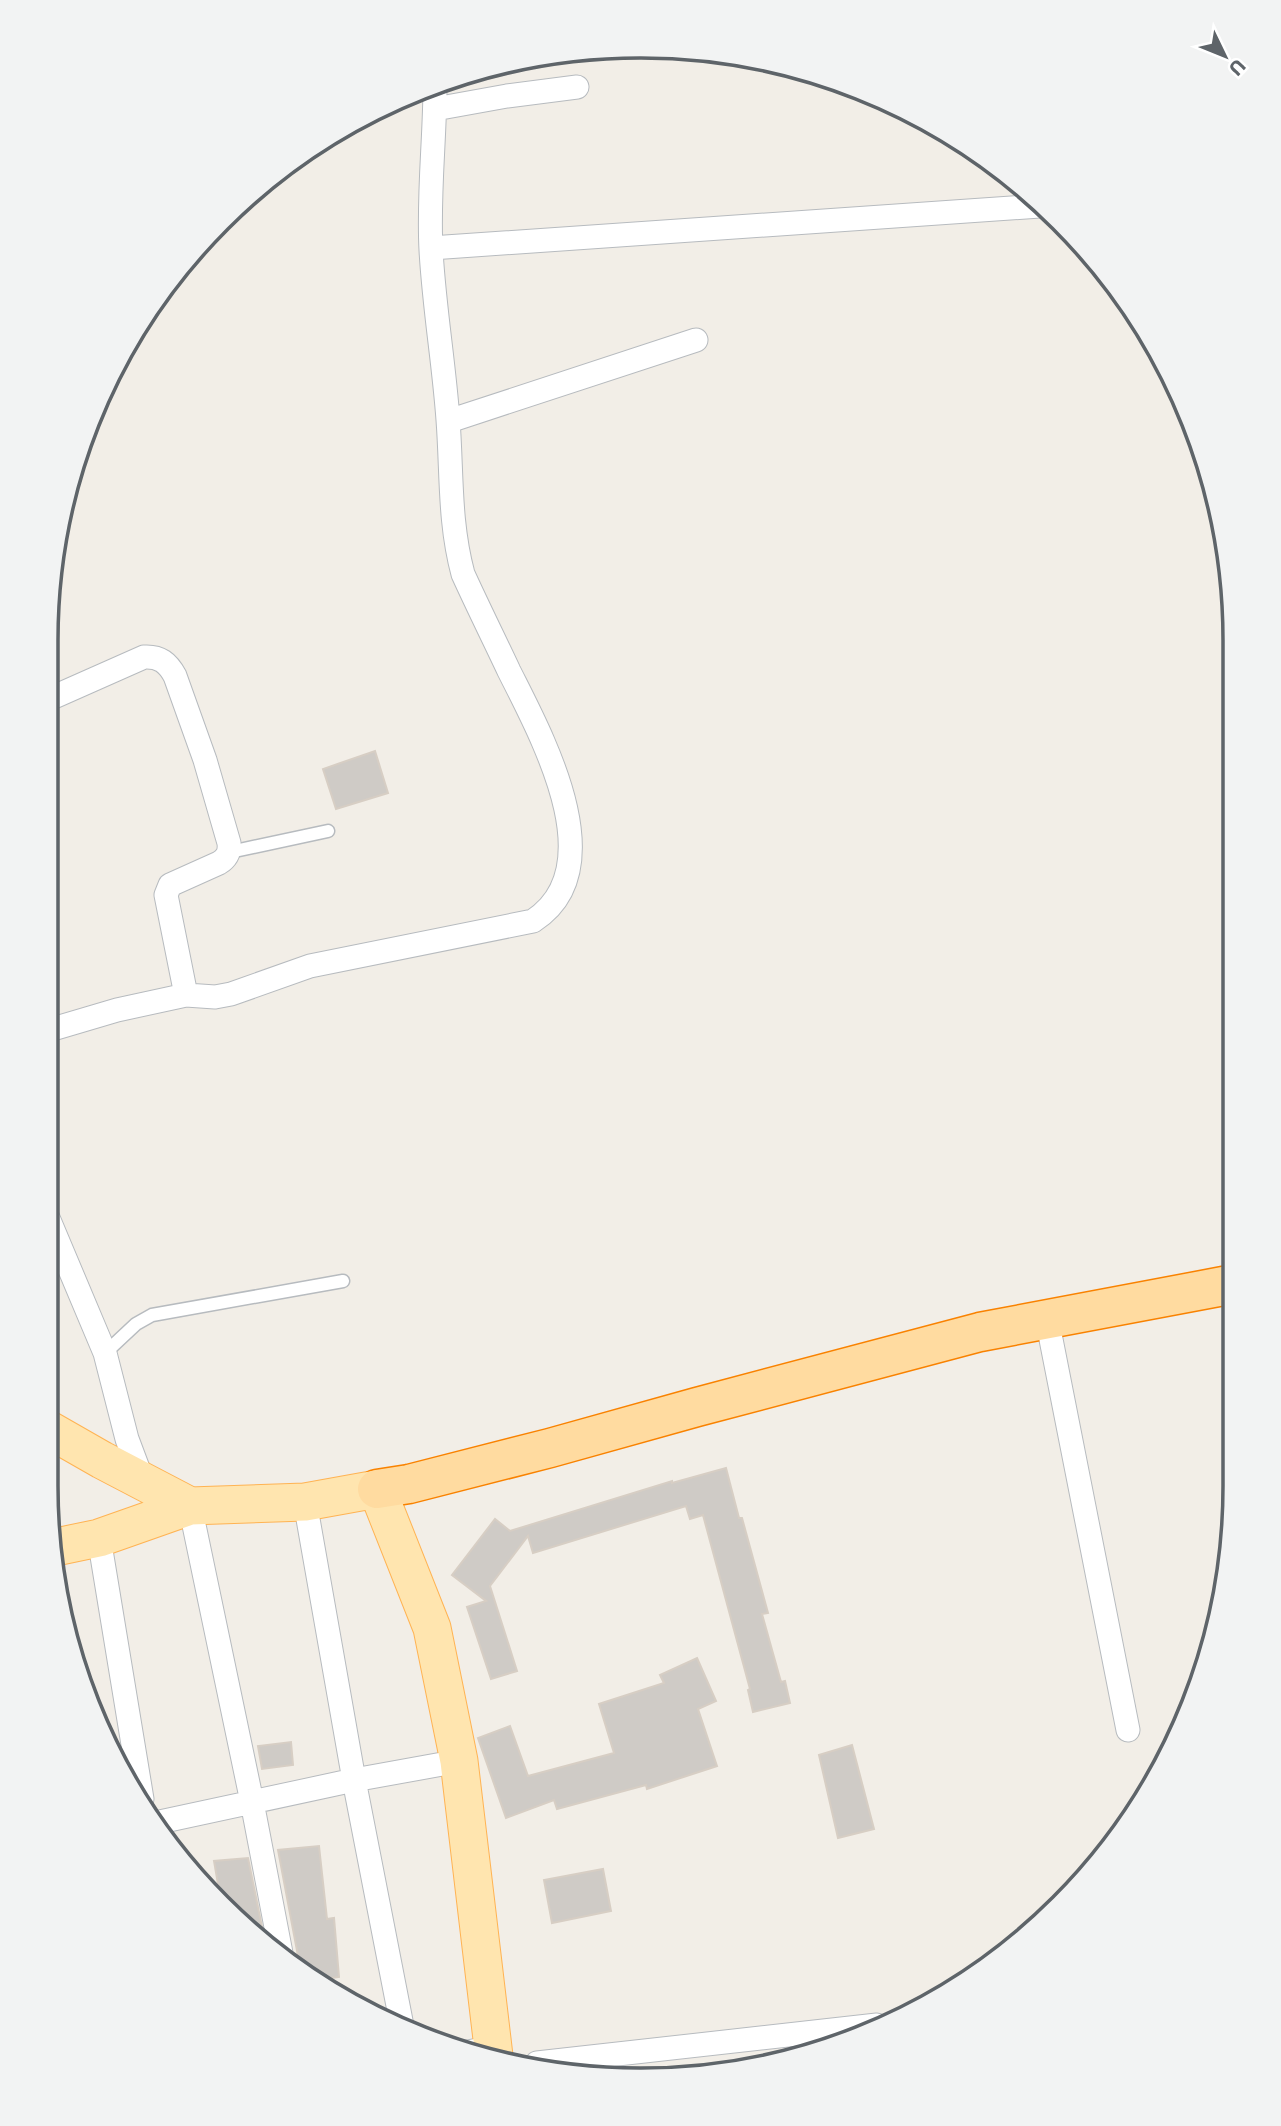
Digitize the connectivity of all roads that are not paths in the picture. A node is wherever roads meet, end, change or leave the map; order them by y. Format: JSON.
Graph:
{"nodes":[{"id":1,"x":578,"y":87,"type":"dead end"},
{"id":2,"x":435,"y":96,"type":"edge"},
{"id":3,"x":435,"y":109,"type":"junction"},
{"id":4,"x":1030,"y":207,"type":"edge"},
{"id":5,"x":431,"y":248,"type":"junction"},
{"id":6,"x":696,"y":340,"type":"dead end"},
{"id":7,"x":449,"y":421,"type":"junction"},
{"id":8,"x":58,"y":694,"type":"edge"},
{"id":9,"x":328,"y":831,"type":"dead end"},
{"id":10,"x":229,"y":852,"type":"junction"},
{"id":11,"x":186,"y":995,"type":"junction"},
{"id":12,"x":58,"y":1027,"type":"edge"},
{"id":13,"x":58,"y":1242,"type":"edge"},
{"id":14,"x":343,"y":1281,"type":"dead end"},
{"id":15,"x":1223,"y":1286,"type":"edge"},
{"id":16,"x":1047,"y":1319,"type":"junction"},
{"id":17,"x":104,"y":1353,"type":"junction"},
{"id":18,"x":58,"y":1434,"type":"edge"},
{"id":19,"x":102,"y":1460,"type":"junction"},
{"id":20,"x":142,"y":1479,"type":"junction"},
{"id":21,"x":377,"y":1489,"type":"junction"},
{"id":22,"x":305,"y":1502,"type":"junction"},
{"id":23,"x":190,"y":1506,"type":"junction"},
{"id":24,"x":99,"y":1538,"type":"junction"},
{"id":25,"x":61,"y":1546,"type":"edge"},
{"id":26,"x":1128,"y":1730,"type":"dead end"},
{"id":27,"x":459,"y":1761,"type":"junction"},
{"id":28,"x":354,"y":1780,"type":"junction"},
{"id":29,"x":139,"y":1782,"type":"edge"},
{"id":30,"x":252,"y":1802,"type":"junction"},
{"id":31,"x":164,"y":1821,"type":"edge"},
{"id":32,"x":279,"y":1942,"type":"edge"},
{"id":33,"x":400,"y":2016,"type":"edge"},
{"id":34,"x":854,"y":2028,"type":"edge"},
{"id":35,"x":484,"y":2046,"type":"edge"},
{"id":36,"x":553,"y":2061,"type":"edge"}],
"edges":[{"from":1,"to":3,"type":"street"},
{"from":2,"to":3,"type":"street"},
{"from":3,"to":5,"type":"street"},
{"from":4,"to":5,"type":"street"},
{"from":5,"to":7,"type":"street"},
{"from":6,"to":7,"type":"street"},
{"from":7,"to":11,"type":"street"},
{"from":8,"to":10,"type":"street"},
{"from":9,"to":10,"type":"lane"},
{"from":10,"to":11,"type":"street"},
{"from":11,"to":12,"type":"street"},
{"from":13,"to":17,"type":"street"},
{"from":14,"to":17,"type":"lane"},
{"from":15,"to":16,"type":"highway"},
{"from":16,"to":21,"type":"highway"},
{"from":16,"to":26,"type":"street"},
{"from":17,"to":20,"type":"street"},
{"from":18,"to":19,"type":"main road"},
{"from":19,"to":20,"type":"main road"},
{"from":19,"to":24,"type":"main road"},
{"from":20,"to":23,"type":"main road"},
{"from":21,"to":22,"type":"main road"},
{"from":21,"to":27,"type":"main road"},
{"from":22,"to":23,"type":"main road"},
{"from":22,"to":28,"type":"street"},
{"from":23,"to":24,"type":"main road"},
{"from":23,"to":30,"type":"street"},
{"from":24,"to":25,"type":"main road"},
{"from":24,"to":29,"type":"street"},
{"from":27,"to":28,"type":"street"},
{"from":27,"to":35,"type":"main road"},
{"from":28,"to":30,"type":"street"},
{"from":28,"to":33,"type":"street"},
{"from":30,"to":31,"type":"street"},
{"from":30,"to":32,"type":"street"},
{"from":34,"to":36,"type":"street"}]}
